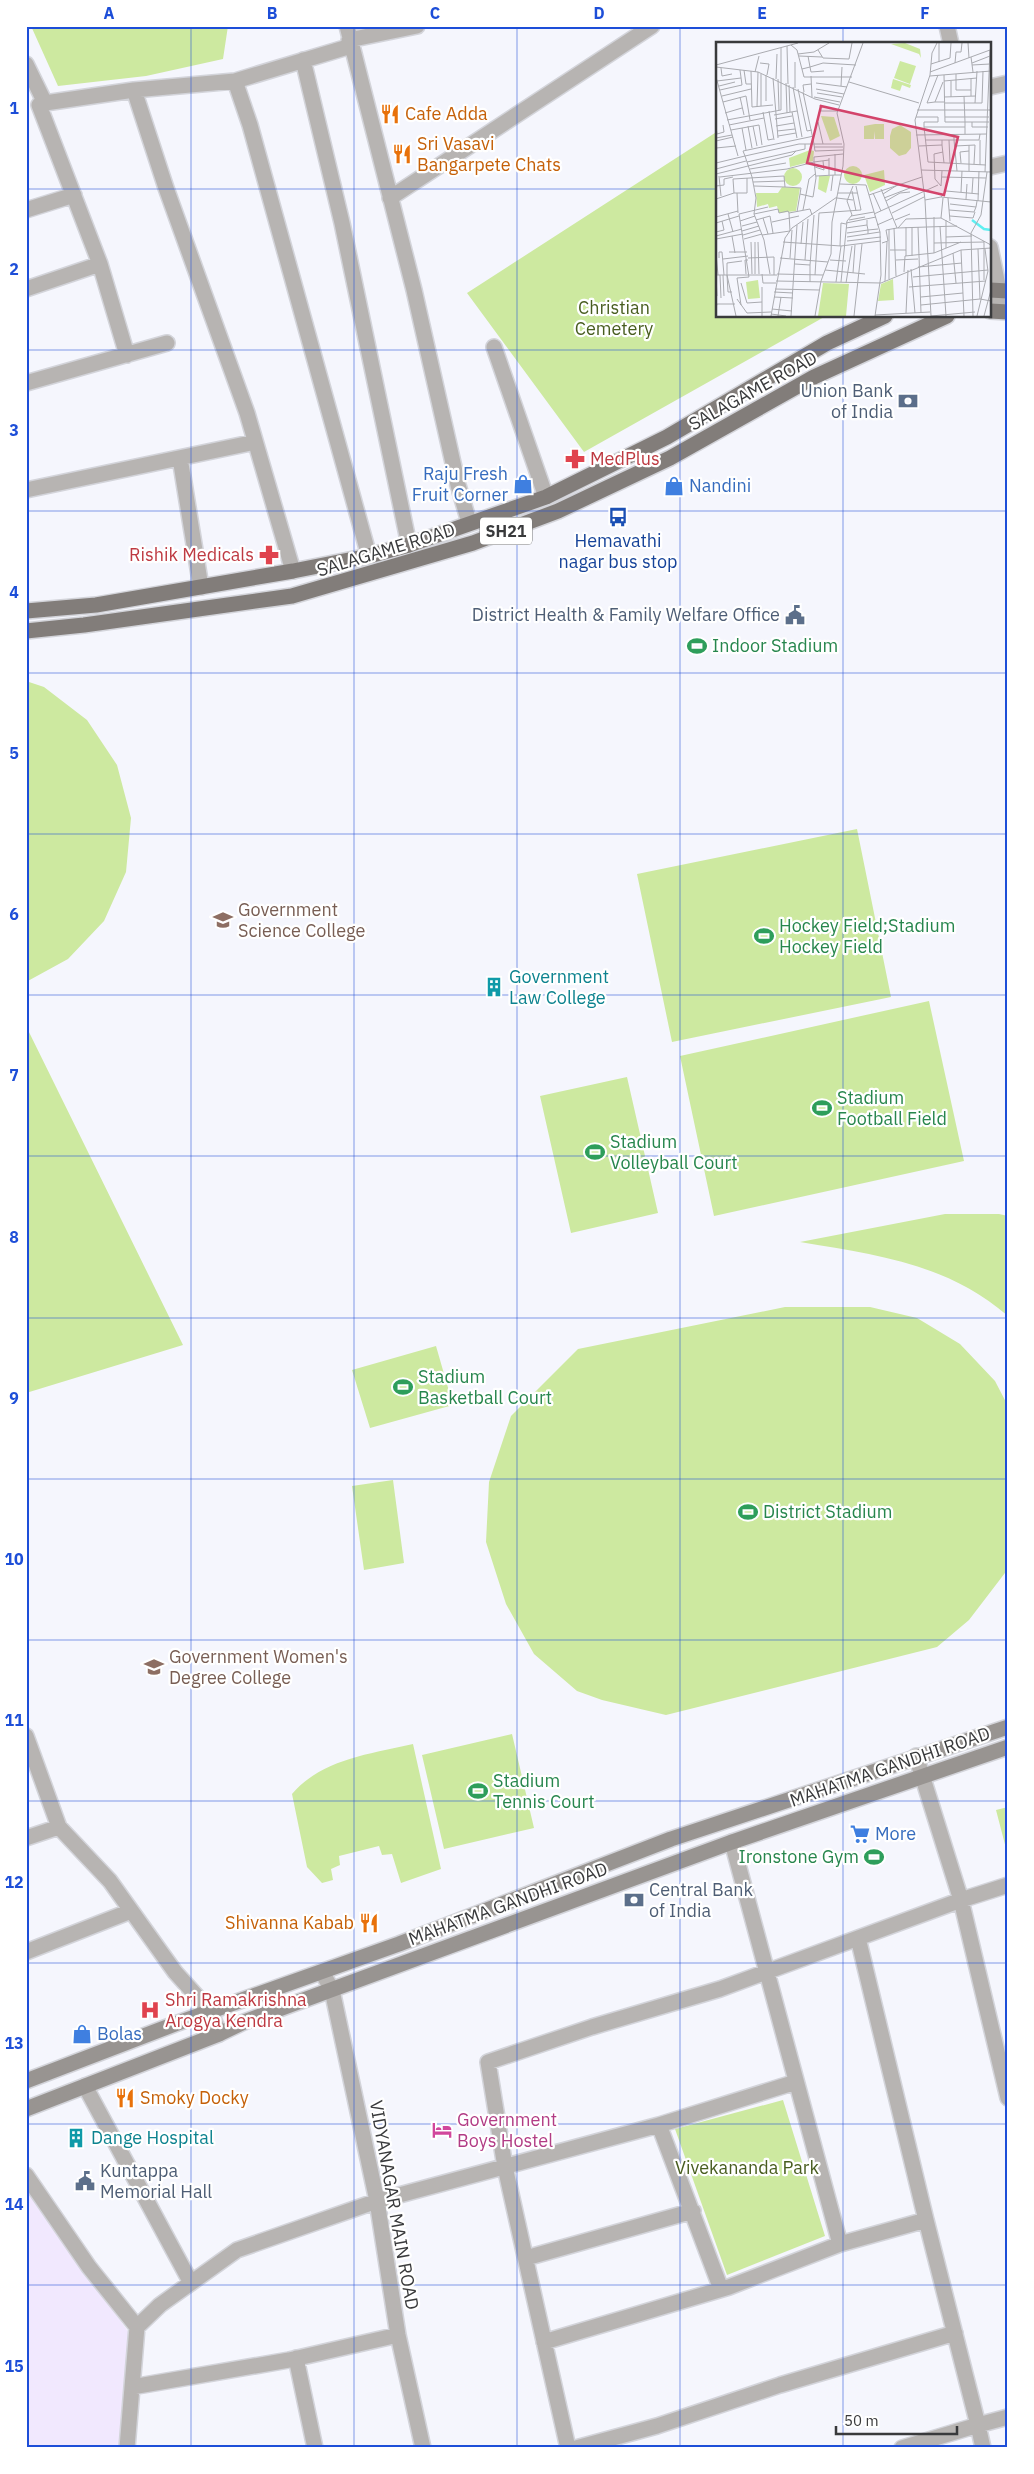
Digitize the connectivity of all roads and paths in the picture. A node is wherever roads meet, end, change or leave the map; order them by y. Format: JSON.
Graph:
{"nodes":[{"id":1,"x":417,"y":26,"type":"edge"},
{"id":2,"x":652,"y":26,"type":"edge"},
{"id":3,"x":947,"y":26,"type":"edge"},
{"id":4,"x":349,"y":37,"type":"edge"},
{"id":5,"x":951,"y":42,"type":"edge"},
{"id":6,"x":303,"y":60,"type":"junction"},
{"id":7,"x":26,"y":64,"type":"edge"},
{"id":8,"x":234,"y":81,"type":"junction"},
{"id":9,"x":1008,"y":83,"type":"edge"},
{"id":10,"x":992,"y":87,"type":"edge"},
{"id":11,"x":134,"y":90,"type":"junction"},
{"id":12,"x":37,"y":106,"type":"edge"},
{"id":13,"x":1008,"y":163,"type":"edge"},
{"id":14,"x":992,"y":167,"type":"edge"},
{"id":15,"x":74,"y":195,"type":"junction"},
{"id":16,"x":390,"y":198,"type":"junction"},
{"id":17,"x":26,"y":210,"type":"edge"},
{"id":18,"x":992,"y":257,"type":"edge"},
{"id":19,"x":100,"y":264,"type":"junction"},
{"id":20,"x":26,"y":289,"type":"edge"},
{"id":21,"x":999,"y":290,"type":"edge"},
{"id":22,"x":999,"y":311,"type":"edge"},
{"id":23,"x":882,"y":318,"type":"edge"},
{"id":24,"x":943,"y":318,"type":"edge"},
{"id":25,"x":167,"y":343,"type":"dead end"},
{"id":26,"x":494,"y":348,"type":"dead end"},
{"id":27,"x":127,"y":355,"type":"junction"},
{"id":28,"x":26,"y":383,"type":"edge"},
{"id":29,"x":255,"y":442,"type":"junction"},
{"id":30,"x":180,"y":458,"type":"junction"},
{"id":31,"x":26,"y":490,"type":"edge"},
{"id":32,"x":546,"y":497,"type":"junction"},
{"id":33,"x":469,"y":522,"type":"junction"},
{"id":34,"x":409,"y":545,"type":"junction"},
{"id":35,"x":369,"y":556,"type":"junction"},
{"id":36,"x":293,"y":571,"type":"junction"},
{"id":37,"x":201,"y":587,"type":"junction"},
{"id":38,"x":26,"y":611,"type":"edge"},
{"id":39,"x":26,"y":631,"type":"edge"},
{"id":40,"x":1008,"y":1727,"type":"edge"},
{"id":41,"x":26,"y":1736,"type":"edge"},
{"id":42,"x":1008,"y":1747,"type":"edge"},
{"id":43,"x":916,"y":1756,"type":"junction"},
{"id":44,"x":922,"y":1775,"type":"junction"},
{"id":45,"x":59,"y":1826,"type":"junction"},
{"id":46,"x":26,"y":1838,"type":"edge"},
{"id":47,"x":732,"y":1842,"type":"junction"},
{"id":48,"x":621,"y":1858,"type":"junction"},
{"id":49,"x":626,"y":1880,"type":"junction"},
{"id":50,"x":1008,"y":1885,"type":"edge"},
{"id":51,"x":961,"y":1900,"type":"junction"},
{"id":52,"x":131,"y":1911,"type":"junction"},
{"id":53,"x":858,"y":1938,"type":"junction"},
{"id":54,"x":26,"y":1952,"type":"edge"},
{"id":55,"x":767,"y":1971,"type":"junction"},
{"id":56,"x":322,"y":1972,"type":"junction"},
{"id":57,"x":332,"y":1990,"type":"junction"},
{"id":58,"x":210,"y":2012,"type":"junction"},
{"id":59,"x":219,"y":2034,"type":"junction"},
{"id":60,"x":26,"y":2081,"type":"edge"},
{"id":61,"x":796,"y":2082,"type":"junction"},
{"id":62,"x":85,"y":2086,"type":"junction"},
{"id":63,"x":1008,"y":2098,"type":"edge"},
{"id":64,"x":26,"y":2110,"type":"edge"},
{"id":65,"x":659,"y":2125,"type":"junction"},
{"id":66,"x":505,"y":2166,"type":"junction"},
{"id":67,"x":26,"y":2175,"type":"edge"},
{"id":68,"x":377,"y":2201,"type":"junction"},
{"id":69,"x":693,"y":2211,"type":"junction"},
{"id":70,"x":926,"y":2220,"type":"junction"},
{"id":71,"x":840,"y":2244,"type":"junction"},
{"id":72,"x":526,"y":2258,"type":"junction"},
{"id":73,"x":190,"y":2283,"type":"junction"},
{"id":74,"x":722,"y":2289,"type":"junction"},
{"id":75,"x":137,"y":2327,"type":"junction"},
{"id":76,"x":954,"y":2333,"type":"junction"},
{"id":77,"x":398,"y":2335,"type":"junction"},
{"id":78,"x":544,"y":2342,"type":"junction"},
{"id":79,"x":296,"y":2358,"type":"junction"},
{"id":80,"x":132,"y":2386,"type":"junction"},
{"id":81,"x":1008,"y":2417,"type":"edge"},
{"id":82,"x":978,"y":2425,"type":"junction"},
{"id":83,"x":127,"y":2448,"type":"edge"},
{"id":84,"x":315,"y":2448,"type":"edge"},
{"id":85,"x":423,"y":2448,"type":"edge"},
{"id":86,"x":568,"y":2448,"type":"edge"},
{"id":87,"x":576,"y":2448,"type":"edge"},
{"id":88,"x":902,"y":2448,"type":"edge"},
{"id":89,"x":983,"y":2448,"type":"edge"}],
"edges":[{"from":1,"to":4,"type":"street"},
{"from":2,"to":16,"type":"street"},
{"from":3,"to":5,"type":"street"},
{"from":4,"to":6,"type":"street"},
{"from":4,"to":16,"type":"street"},
{"from":6,"to":8,"type":"street"},
{"from":6,"to":34,"type":"street"},
{"from":7,"to":12,"type":"street"},
{"from":8,"to":11,"type":"street"},
{"from":8,"to":35,"type":"street"},
{"from":9,"to":10,"type":"street"},
{"from":11,"to":12,"type":"street"},
{"from":11,"to":29,"type":"street"},
{"from":12,"to":15,"type":"street"},
{"from":13,"to":14,"type":"street"},
{"from":15,"to":17,"type":"street"},
{"from":15,"to":19,"type":"street"},
{"from":16,"to":33,"type":"street"},
{"from":18,"to":21,"type":"street"},
{"from":19,"to":20,"type":"street"},
{"from":19,"to":27,"type":"street"},
{"from":21,"to":22,"type":"street"},
{"from":23,"to":32,"type":"main road"},
{"from":24,"to":39,"type":"main road","name":"SALAGAME ROAD","number":"SH21"},
{"from":25,"to":27,"type":"street"},
{"from":26,"to":32,"type":"street"},
{"from":27,"to":28,"type":"street"},
{"from":29,"to":30,"type":"street"},
{"from":29,"to":36,"type":"street"},
{"from":30,"to":31,"type":"street"},
{"from":30,"to":37,"type":"street"},
{"from":32,"to":33,"type":"main road"},
{"from":33,"to":34,"type":"main road"},
{"from":34,"to":35,"type":"main road"},
{"from":35,"to":36,"type":"main road"},
{"from":36,"to":37,"type":"main road"},
{"from":37,"to":38,"type":"main road"},
{"from":40,"to":43,"type":"street","name":"MAHATMA GANDHI ROAD"},
{"from":41,"to":45,"type":"street"},
{"from":42,"to":44,"type":"street","name":"MAHATMA GANDHI ROAD"},
{"from":43,"to":44,"type":"street"},
{"from":43,"to":48,"type":"street","name":"MAHATMA GANDHI ROAD"},
{"from":44,"to":47,"type":"street","name":"MAHATMA GANDHI ROAD"},
{"from":44,"to":51,"type":"street"},
{"from":45,"to":46,"type":"street"},
{"from":45,"to":52,"type":"street"},
{"from":47,"to":49,"type":"street","name":"MAHATMA GANDHI ROAD"},
{"from":47,"to":55,"type":"street"},
{"from":48,"to":49,"type":"street"},
{"from":48,"to":56,"type":"street","name":"MAHATMA GANDHI ROAD"},
{"from":49,"to":57,"type":"street","name":"MAHATMA GANDHI ROAD"},
{"from":50,"to":51,"type":"street"},
{"from":51,"to":53,"type":"street"},
{"from":51,"to":63,"type":"street"},
{"from":52,"to":54,"type":"street"},
{"from":52,"to":58,"type":"street"},
{"from":53,"to":55,"type":"street"},
{"from":53,"to":70,"type":"street"},
{"from":55,"to":61,"type":"street"},
{"from":55,"to":66,"type":"street"},
{"from":56,"to":57,"type":"street","name":"VIDYANAGAR MAIN ROAD"},
{"from":56,"to":58,"type":"street","name":"MAHATMA GANDHI ROAD"},
{"from":57,"to":59,"type":"street","name":"MAHATMA GANDHI ROAD"},
{"from":57,"to":68,"type":"street","name":"VIDYANAGAR MAIN ROAD"},
{"from":58,"to":59,"type":"street"},
{"from":58,"to":60,"type":"street","name":"MAHATMA GANDHI ROAD"},
{"from":59,"to":62,"type":"street","name":"MAHATMA GANDHI ROAD"},
{"from":61,"to":65,"type":"street"},
{"from":61,"to":71,"type":"street"},
{"from":62,"to":64,"type":"street","name":"MAHATMA GANDHI ROAD"},
{"from":62,"to":73,"type":"street"},
{"from":65,"to":66,"type":"street"},
{"from":65,"to":69,"type":"street"},
{"from":66,"to":68,"type":"street"},
{"from":66,"to":72,"type":"street"},
{"from":67,"to":75,"type":"street"},
{"from":68,"to":73,"type":"street"},
{"from":68,"to":77,"type":"street","name":"VIDYANAGAR MAIN ROAD"},
{"from":69,"to":72,"type":"street"},
{"from":69,"to":74,"type":"street"},
{"from":70,"to":71,"type":"street"},
{"from":70,"to":76,"type":"street"},
{"from":71,"to":74,"type":"street"},
{"from":72,"to":78,"type":"street"},
{"from":73,"to":75,"type":"street"},
{"from":74,"to":78,"type":"street"},
{"from":75,"to":80,"type":"street"},
{"from":76,"to":82,"type":"street"},
{"from":76,"to":87,"type":"street"},
{"from":77,"to":79,"type":"street"},
{"from":77,"to":85,"type":"street","name":"VIDYANAGAR MAIN ROAD"},
{"from":78,"to":86,"type":"street"},
{"from":79,"to":80,"type":"street"},
{"from":79,"to":84,"type":"street"},
{"from":80,"to":83,"type":"street"},
{"from":81,"to":82,"type":"street"},
{"from":82,"to":88,"type":"street"},
{"from":82,"to":89,"type":"street"}]}
